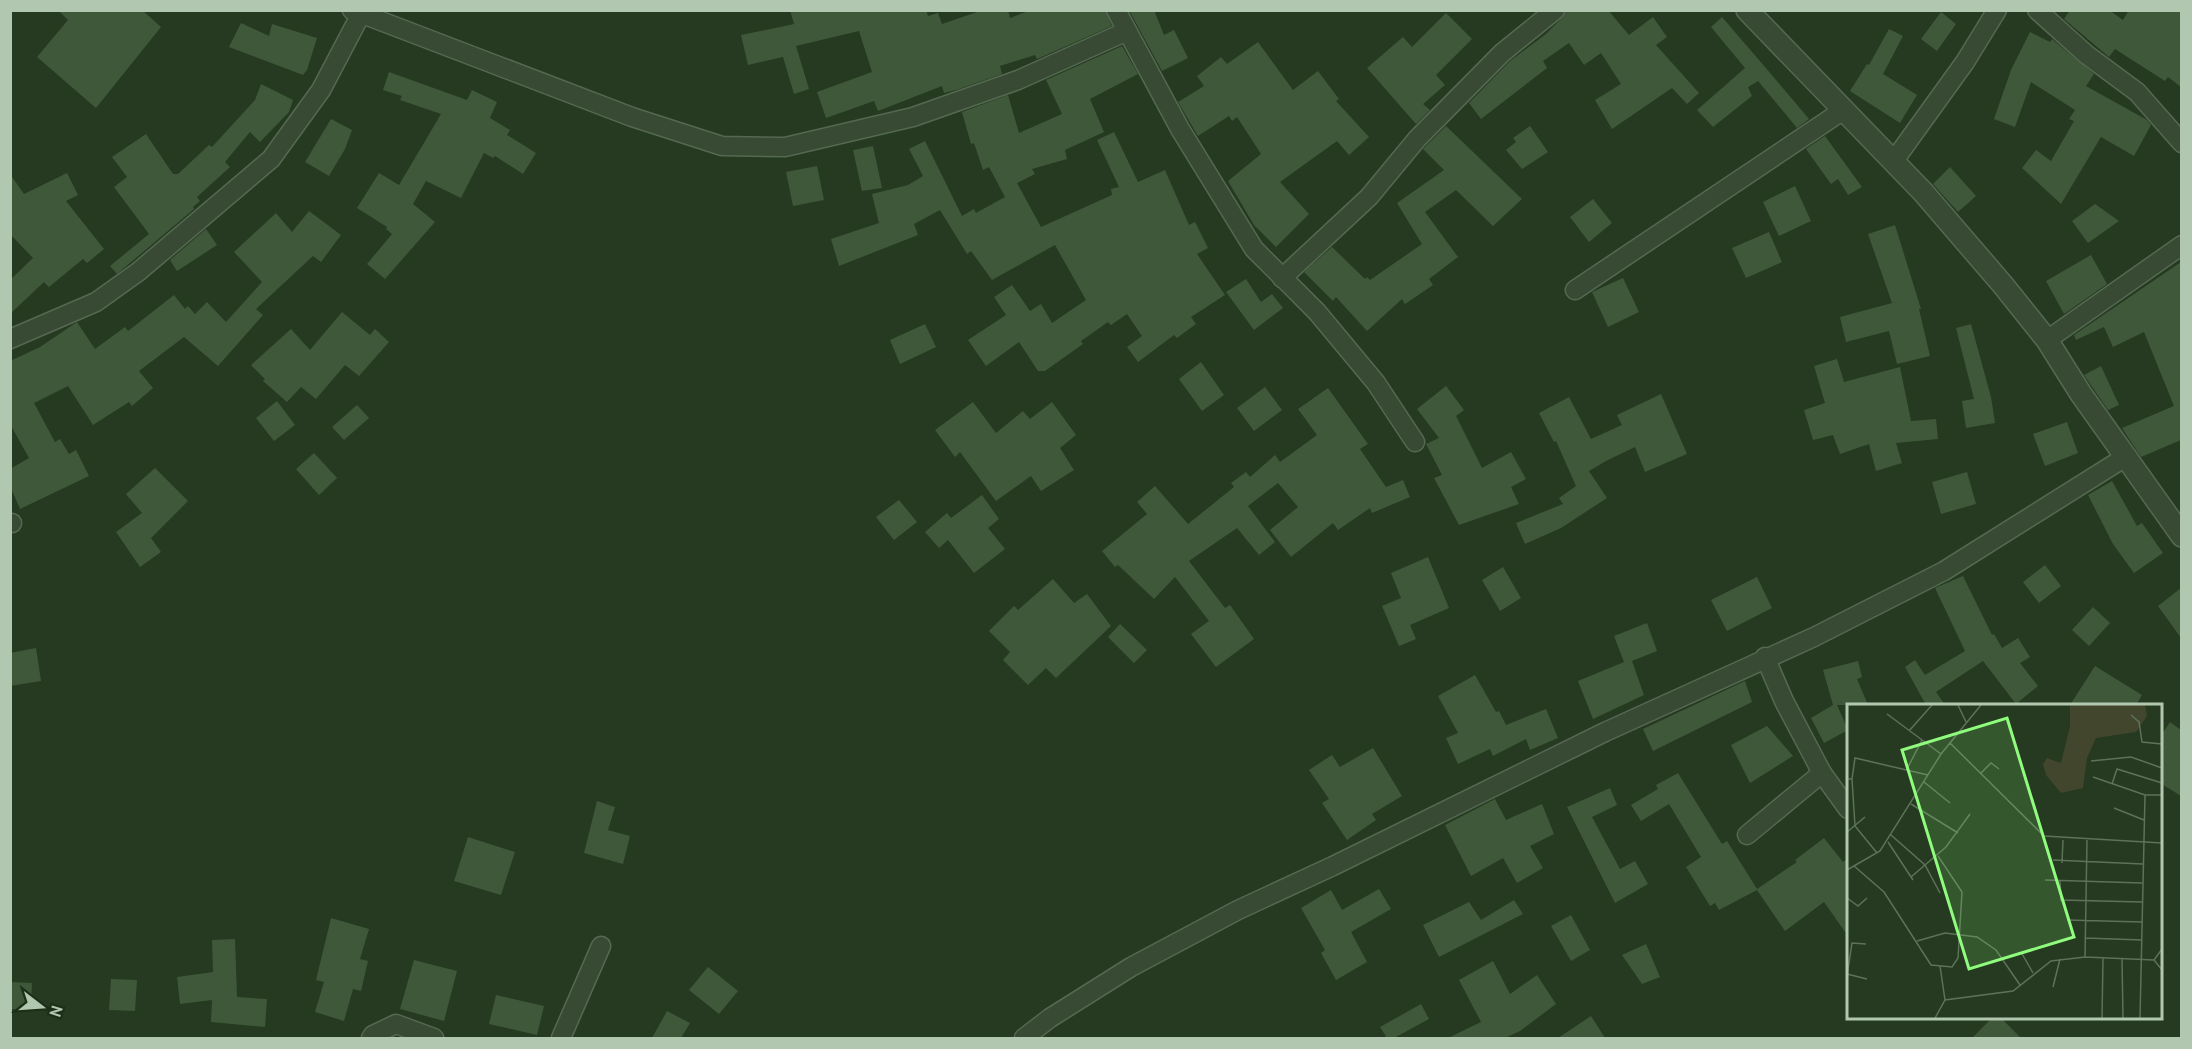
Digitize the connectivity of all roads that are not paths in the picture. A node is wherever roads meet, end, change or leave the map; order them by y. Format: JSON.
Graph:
{"nodes":[{"id":1,"x":1116,"y":10,"type":"edge"},
{"id":2,"x":1555,"y":10,"type":"edge"},
{"id":3,"x":1747,"y":10,"type":"edge"},
{"id":4,"x":1997,"y":10,"type":"edge"},
{"id":5,"x":2037,"y":10,"type":"edge"},
{"id":6,"x":359,"y":12,"type":"edge"},
{"id":7,"x":1125,"y":32,"type":"junction"},
{"id":8,"x":1842,"y":111,"type":"junction"},
{"id":9,"x":2181,"y":143,"type":"edge"},
{"id":10,"x":1893,"y":162,"type":"junction"},
{"id":11,"x":2181,"y":245,"type":"edge"},
{"id":12,"x":1282,"y":278,"type":"junction"},
{"id":13,"x":1575,"y":290,"type":"dead end"},
{"id":14,"x":10,"y":339,"type":"edge"},
{"id":15,"x":2047,"y":340,"type":"junction"},
{"id":16,"x":1415,"y":442,"type":"dead end"},
{"id":17,"x":2127,"y":456,"type":"junction"},
{"id":18,"x":2181,"y":536,"type":"edge"},
{"id":19,"x":1765,"y":657,"type":"junction"},
{"id":20,"x":1822,"y":773,"type":"junction"},
{"id":21,"x":1847,"y":808,"type":"edge"},
{"id":22,"x":1747,"y":835,"type":"dead end"},
{"id":23,"x":601,"y":945,"type":"dead end"},
{"id":24,"x":371,"y":1038,"type":"edge"},
{"id":25,"x":434,"y":1038,"type":"edge"},
{"id":26,"x":561,"y":1038,"type":"edge"},
{"id":27,"x":1024,"y":1038,"type":"edge"}],
"edges":[{"from":1,"to":7,"type":"street"},
{"from":2,"to":12,"type":"street"},
{"from":3,"to":8,"type":"street"},
{"from":4,"to":10,"type":"street"},
{"from":5,"to":9,"type":"street"},
{"from":6,"to":7,"type":"street"},
{"from":6,"to":14,"type":"street"},
{"from":7,"to":12,"type":"street"},
{"from":8,"to":10,"type":"street"},
{"from":8,"to":13,"type":"street"},
{"from":10,"to":15,"type":"street"},
{"from":11,"to":15,"type":"street"},
{"from":12,"to":16,"type":"street"},
{"from":15,"to":17,"type":"street"},
{"from":17,"to":18,"type":"street"},
{"from":17,"to":19,"type":"street"},
{"from":19,"to":20,"type":"street"},
{"from":19,"to":27,"type":"street"},
{"from":20,"to":21,"type":"street"},
{"from":20,"to":22,"type":"street"},
{"from":23,"to":26,"type":"street"},
{"from":24,"to":25,"type":"street"}]}
